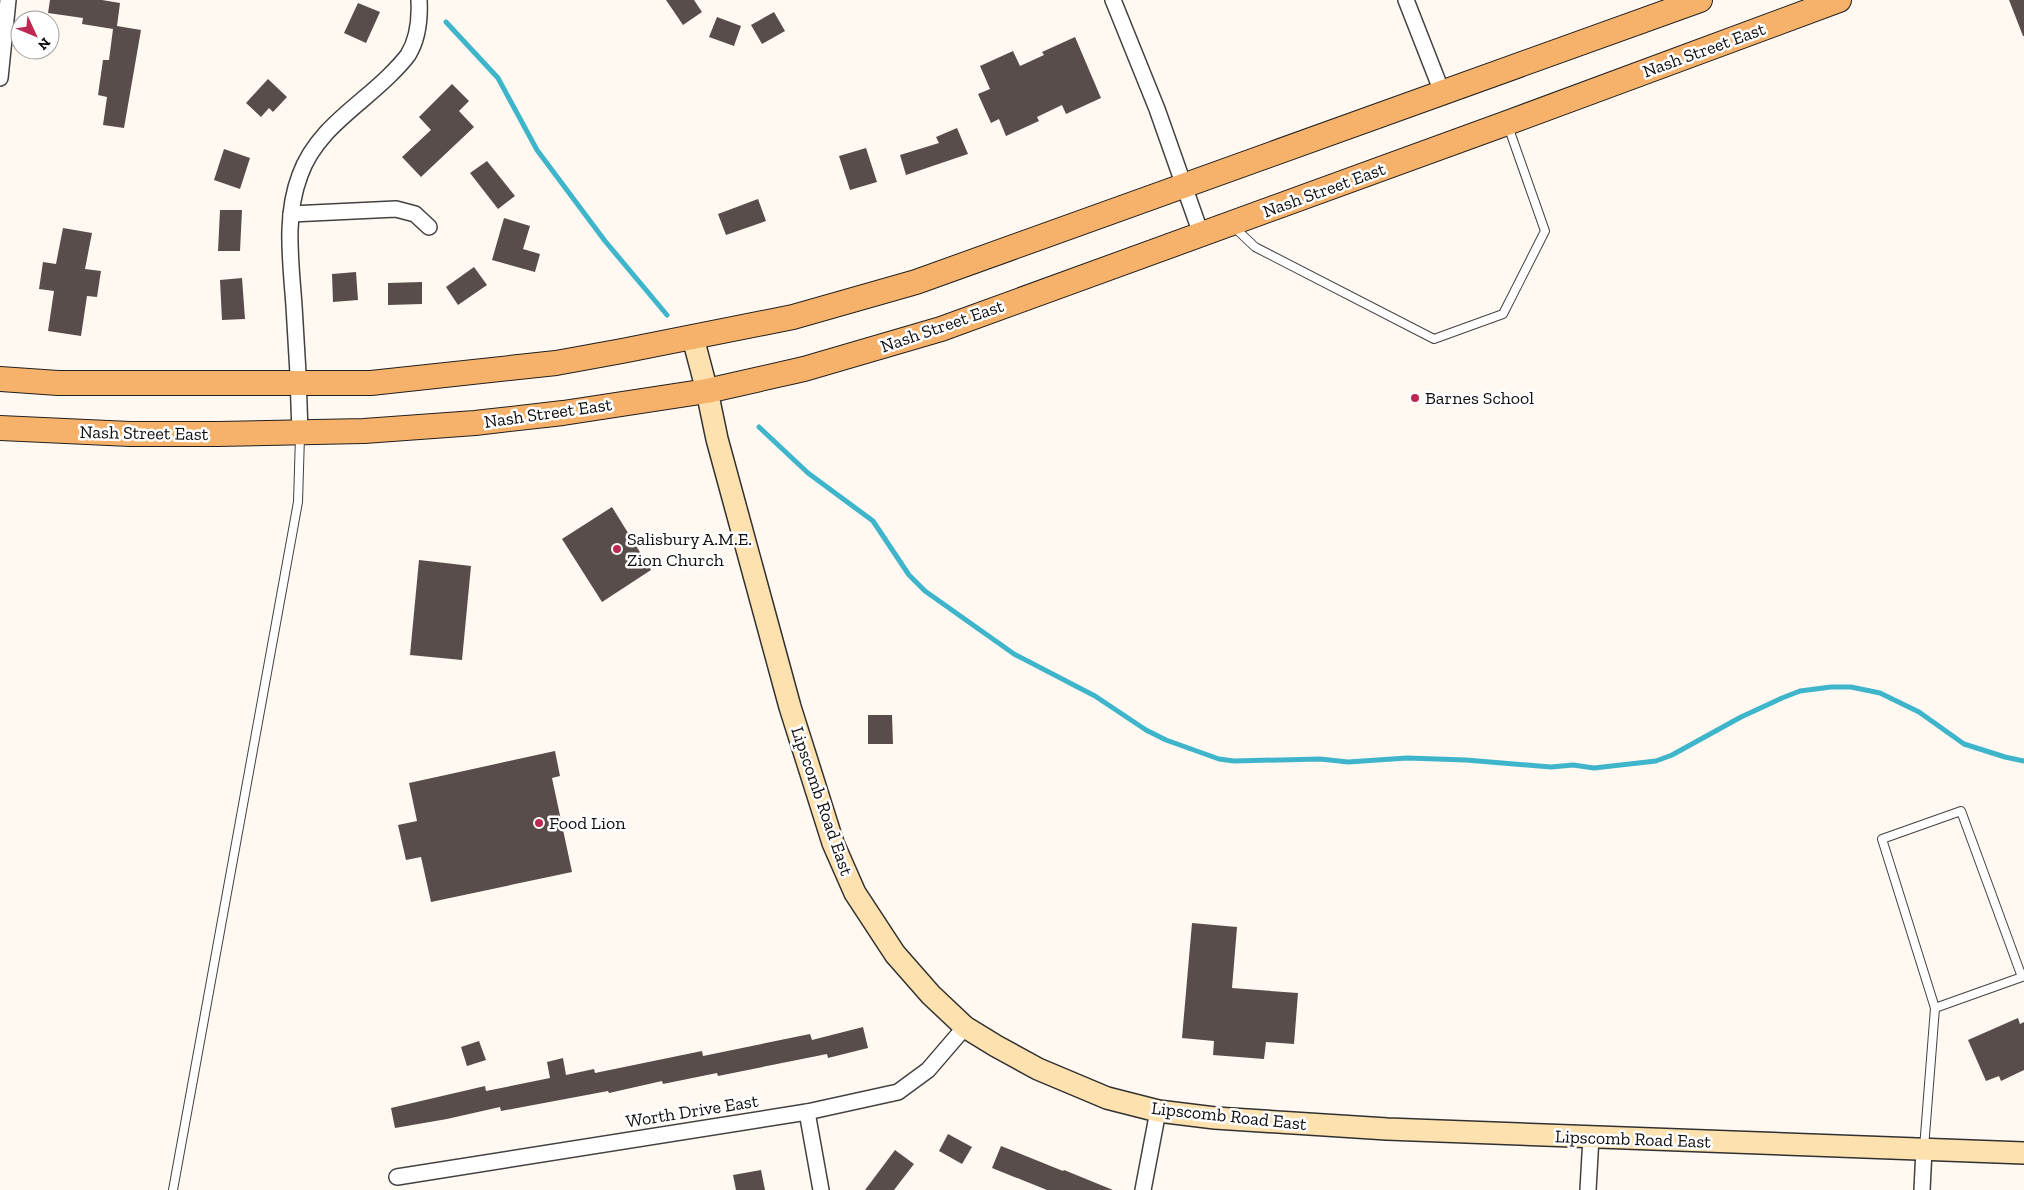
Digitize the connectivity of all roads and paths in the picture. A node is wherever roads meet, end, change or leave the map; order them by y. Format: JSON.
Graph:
{"nodes":[{"id":1,"x":8,"y":0,"type":"edge"},
{"id":2,"x":419,"y":0,"type":"edge"},
{"id":3,"x":1113,"y":0,"type":"edge"},
{"id":4,"x":1406,"y":0,"type":"edge"},
{"id":5,"x":1700,"y":0,"type":"edge"},
{"id":6,"x":1839,"y":0,"type":"edge"},
{"id":7,"x":0,"y":78,"type":"edge"},
{"id":8,"x":1442,"y":92,"type":"junction"},
{"id":9,"x":1507,"y":123,"type":"junction"},
{"id":10,"x":1184,"y":187,"type":"junction"},
{"id":11,"x":291,"y":214,"type":"junction"},
{"id":12,"x":1231,"y":224,"type":"junction"},
{"id":13,"x":429,"y":227,"type":"dead end"},
{"id":14,"x":1201,"y":234,"type":"junction"},
{"id":15,"x":693,"y":338,"type":"junction"},
{"id":16,"x":0,"y":379,"type":"edge"},
{"id":17,"x":299,"y":385,"type":"junction"},
{"id":18,"x":707,"y":391,"type":"junction"},
{"id":19,"x":0,"y":428,"type":"edge"},
{"id":20,"x":300,"y":432,"type":"junction"},
{"id":21,"x":1935,"y":1008,"type":"junction"},
{"id":22,"x":965,"y":1027,"type":"junction"},
{"id":23,"x":807,"y":1112,"type":"junction"},
{"id":24,"x":1158,"y":1112,"type":"junction"},
{"id":25,"x":1591,"y":1137,"type":"junction"},
{"id":26,"x":1924,"y":1150,"type":"junction"},
{"id":27,"x":2024,"y":1153,"type":"edge"},
{"id":28,"x":397,"y":1177,"type":"dead end"},
{"id":29,"x":174,"y":1190,"type":"edge"},
{"id":30,"x":820,"y":1190,"type":"edge"},
{"id":31,"x":1143,"y":1190,"type":"edge"},
{"id":32,"x":1588,"y":1190,"type":"edge"},
{"id":33,"x":1922,"y":1190,"type":"edge"}],
"edges":[{"from":1,"to":7,"type":"street"},
{"from":2,"to":11,"type":"street"},
{"from":3,"to":10,"type":"street"},
{"from":4,"to":8,"type":"street"},
{"from":5,"to":8,"type":"main road"},
{"from":6,"to":9,"type":"main road","name":"Nash Street East"},
{"from":8,"to":10,"type":"main road"},
{"from":9,"to":12,"type":"main road","name":"Nash Street East"},
{"from":9,"to":12,"type":"lane"},
{"from":10,"to":14,"type":"street"},
{"from":10,"to":15,"type":"main road"},
{"from":11,"to":13,"type":"street"},
{"from":11,"to":17,"type":"street"},
{"from":12,"to":14,"type":"main road","name":"Nash Street East"},
{"from":14,"to":18,"type":"main road","name":"Nash Street East"},
{"from":15,"to":17,"type":"main road"},
{"from":15,"to":18,"type":"street","name":"Lipscomb Road East"},
{"from":16,"to":17,"type":"main road"},
{"from":17,"to":20,"type":"street"},
{"from":18,"to":20,"type":"main road","name":"Nash Street East"},
{"from":18,"to":22,"type":"street","name":"Lipscomb Road East"},
{"from":19,"to":20,"type":"main road","name":"Nash Street East"},
{"from":20,"to":29,"type":"lane"},
{"from":21,"to":21,"type":"lane"},
{"from":21,"to":26,"type":"lane"},
{"from":22,"to":23,"type":"street","name":"Worth Drive East"},
{"from":22,"to":24,"type":"street","name":"Lipscomb Road East"},
{"from":23,"to":28,"type":"street","name":"Worth Drive East"},
{"from":23,"to":30,"type":"street"},
{"from":24,"to":25,"type":"street","name":"Lipscomb Road East"},
{"from":24,"to":31,"type":"street"},
{"from":25,"to":26,"type":"street","name":"Lipscomb Road East"},
{"from":25,"to":32,"type":"street"},
{"from":26,"to":27,"type":"street","name":"Lipscomb Road East"},
{"from":26,"to":33,"type":"street"}]}
